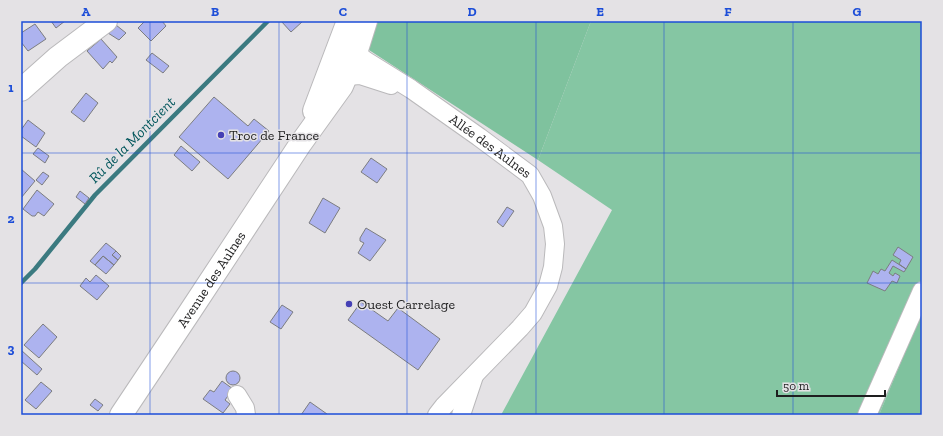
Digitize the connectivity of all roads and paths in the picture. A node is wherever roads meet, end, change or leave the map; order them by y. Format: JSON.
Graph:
{"nodes":[{"id":1,"x":106,"y":21,"type":"edge"},
{"id":2,"x":366,"y":21,"type":"edge"},
{"id":3,"x":346,"y":25,"type":"edge"},
{"id":4,"x":356,"y":53,"type":"junction"},
{"id":5,"x":347,"y":76,"type":"junction"},
{"id":6,"x":411,"y":89,"type":"junction"},
{"id":7,"x":21,"y":90,"type":"edge"},
{"id":8,"x":301,"y":143,"type":"junction"},
{"id":9,"x":922,"y":291,"type":"edge"},
{"id":10,"x":475,"y":374,"type":"junction"},
{"id":11,"x":237,"y":395,"type":"dead end"},
{"id":12,"x":463,"y":414,"type":"edge"},
{"id":13,"x":120,"y":415,"type":"edge"},
{"id":14,"x":246,"y":415,"type":"edge"},
{"id":15,"x":437,"y":415,"type":"edge"},
{"id":16,"x":867,"y":415,"type":"edge"}],
"edges":[{"from":1,"to":7,"type":"main road"},
{"from":2,"to":4,"type":"main road"},
{"from":3,"to":4,"type":"street","name":"Allée des Aulnes"},
{"from":3,"to":8,"type":"main road"},
{"from":4,"to":5,"type":"main road"},
{"from":4,"to":6,"type":"street","name":"Allée des Aulnes"},
{"from":5,"to":6,"type":"street","name":"Allée des Aulnes"},
{"from":5,"to":8,"type":"main road"},
{"from":6,"to":10,"type":"street","name":"Allée des Aulnes"},
{"from":8,"to":13,"type":"main road","name":"Avenue des Aulnes"},
{"from":9,"to":16,"type":"street"},
{"from":10,"to":12,"type":"street"},
{"from":10,"to":15,"type":"street","name":"Allée des Aulnes"},
{"from":11,"to":14,"type":"street"}]}
